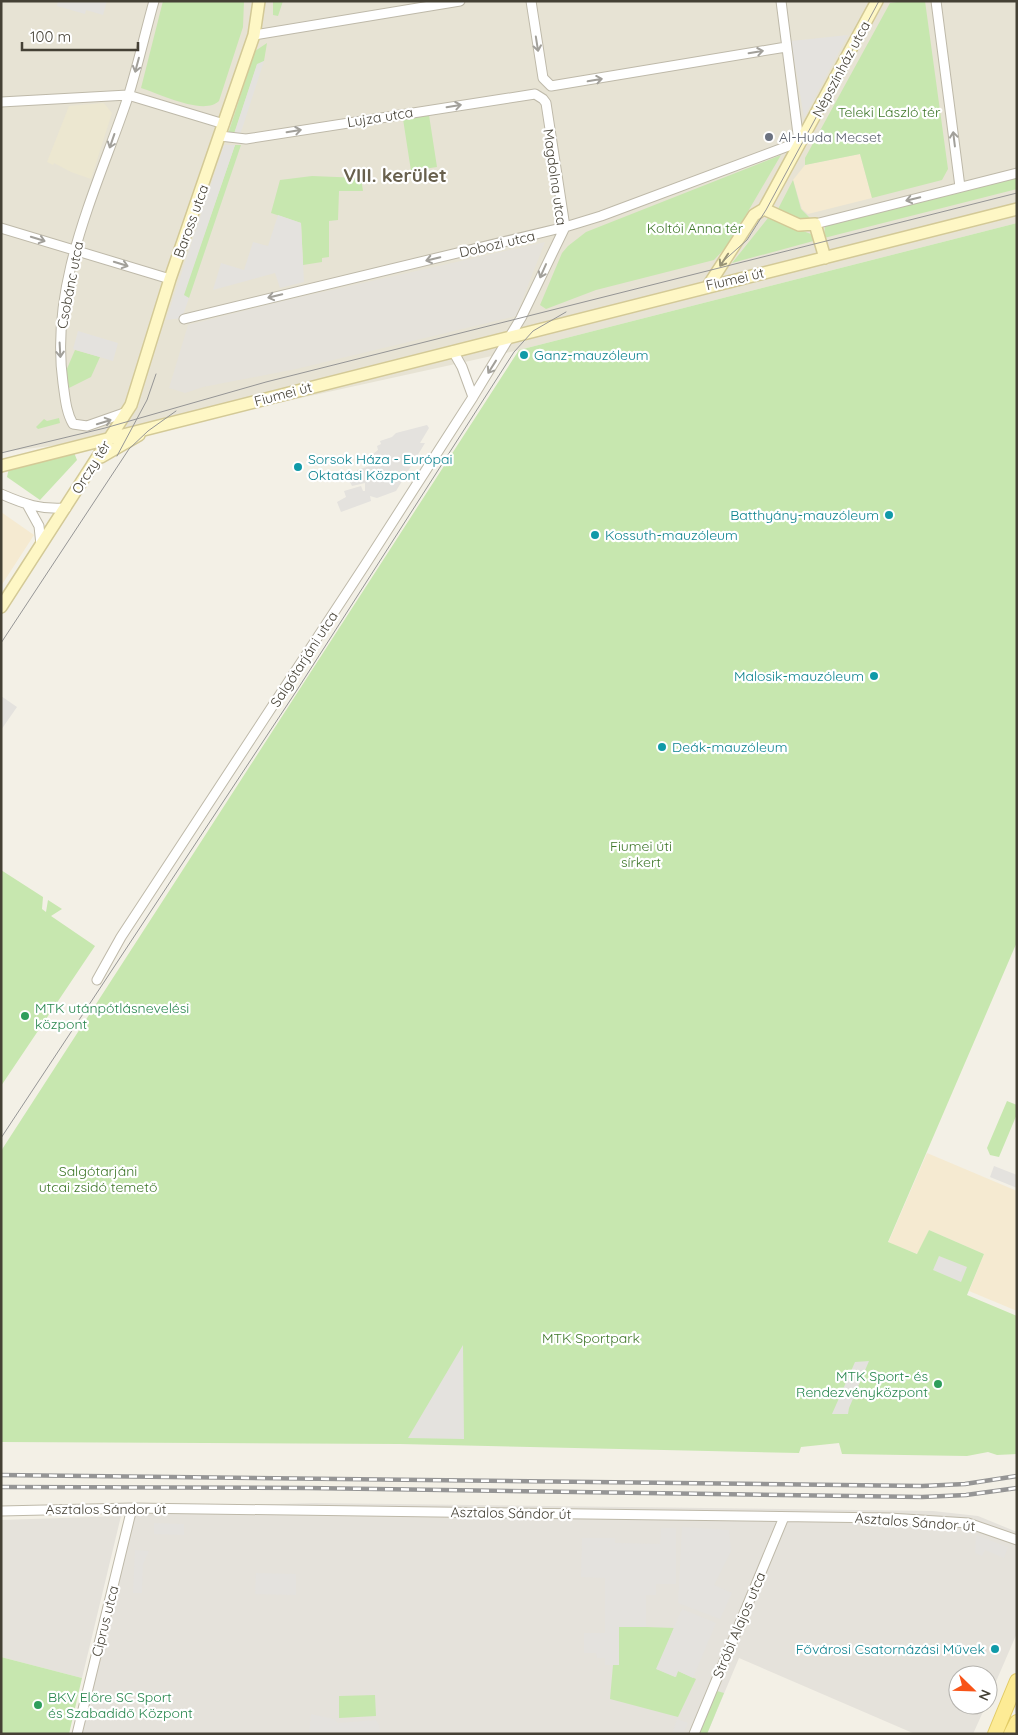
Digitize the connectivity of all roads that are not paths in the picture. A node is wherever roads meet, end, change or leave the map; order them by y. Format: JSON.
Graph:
{"nodes":[{"id":1,"x":154,"y":1,"type":"edge"},
{"id":2,"x":259,"y":1,"type":"edge"},
{"id":3,"x":460,"y":1,"type":"edge"},
{"id":4,"x":531,"y":1,"type":"edge"},
{"id":5,"x":781,"y":1,"type":"edge"},
{"id":6,"x":877,"y":1,"type":"edge"},
{"id":7,"x":936,"y":1,"type":"edge"},
{"id":8,"x":254,"y":35,"type":"junction"},
{"id":9,"x":786,"y":47,"type":"junction"},
{"id":10,"x":128,"y":95,"type":"junction"},
{"id":11,"x":540,"y":96,"type":"joint"},
{"id":12,"x":1,"y":102,"type":"edge"},
{"id":13,"x":224,"y":124,"type":"junction"},
{"id":14,"x":220,"y":136,"type":"junction"},
{"id":15,"x":800,"y":143,"type":"junction"},
{"id":16,"x":1017,"y":173,"type":"edge"},
{"id":17,"x":960,"y":187,"type":"junction"},
{"id":18,"x":764,"y":209,"type":"junction"},
{"id":19,"x":1017,"y":209,"type":"edge"},
{"id":20,"x":815,"y":224,"type":"junction"},
{"id":21,"x":565,"y":227,"type":"junction"},
{"id":22,"x":1,"y":228,"type":"edge"},
{"id":23,"x":75,"y":250,"type":"junction"},
{"id":24,"x":825,"y":258,"type":"junction"},
{"id":25,"x":170,"y":279,"type":"junction"},
{"id":26,"x":708,"y":286,"type":"junction"},
{"id":27,"x":184,"y":319,"type":"dead end"},
{"id":28,"x":510,"y":337,"type":"junction"},
{"id":29,"x":453,"y":351,"type":"junction"},
{"id":30,"x":473,"y":397,"type":"junction"},
{"id":31,"x":128,"y":412,"type":"junction"},
{"id":32,"x":159,"y":426,"type":"junction"},
{"id":33,"x":112,"y":437,"type":"junction"},
{"id":34,"x":97,"y":459,"type":"junction"},
{"id":35,"x":1,"y":466,"type":"edge"},
{"id":36,"x":1,"y":494,"type":"edge"},
{"id":37,"x":28,"y":506,"type":"junction"},
{"id":38,"x":66,"y":508,"type":"junction"},
{"id":39,"x":41,"y":545,"type":"junction"},
{"id":40,"x":1,"y":606,"type":"edge"},
{"id":41,"x":97,"y":980,"type":"dead end"},
{"id":42,"x":132,"y":1508,"type":"junction"},
{"id":43,"x":1,"y":1511,"type":"edge"},
{"id":44,"x":784,"y":1517,"type":"junction"},
{"id":45,"x":1017,"y":1540,"type":"edge"},
{"id":46,"x":1017,"y":1681,"type":"edge"},
{"id":47,"x":1017,"y":1722,"type":"edge"},
{"id":48,"x":77,"y":1734,"type":"edge"},
{"id":49,"x":694,"y":1734,"type":"edge"},
{"id":50,"x":994,"y":1734,"type":"edge"},
{"id":51,"x":1011,"y":1734,"type":"edge"}],
"edges":[{"from":1,"to":10,"type":"street","name":"Csobánc utca","one_way":true},
{"from":2,"to":8,"type":"main road","name":"Baross utca"},
{"from":3,"to":8,"type":"street"},
{"from":4,"to":9,"type":"street","one_way":true},
{"from":5,"to":9,"type":"street"},
{"from":6,"to":15,"type":"main road","name":"Népszínház utca"},
{"from":17,"to":7,"type":"street","one_way":true},
{"from":8,"to":13,"type":"main road","name":"Baross utca"},
{"from":9,"to":15,"type":"street"},
{"from":10,"to":12,"type":"street"},
{"from":10,"to":13,"type":"street"},
{"from":10,"to":23,"type":"street","name":"Csobánc utca","one_way":true},
{"from":14,"to":11,"type":"street","name":"Lujza utca","one_way":true},
{"from":11,"to":21,"type":"street","name":"Magdolna utca"},
{"from":13,"to":14,"type":"main road","name":"Baross utca"},
{"from":14,"to":25,"type":"main road","name":"Baross utca"},
{"from":15,"to":18,"type":"main road","name":"Népszínház utca"},
{"from":15,"to":21,"type":"street","name":"Dobozi utca"},
{"from":16,"to":17,"type":"street"},
{"from":17,"to":20,"type":"street","one_way":true},
{"from":18,"to":20,"type":"main road"},
{"from":18,"to":26,"type":"main road","name":"Népszínház utca","one_way":true},
{"from":19,"to":24,"type":"main road","name":"Fiumei út"},
{"from":20,"to":24,"type":"main road"},
{"from":21,"to":27,"type":"street","name":"Dobozi utca","one_way":true},
{"from":21,"to":28,"type":"street","name":"Magdolna utca","one_way":true},
{"from":22,"to":23,"type":"street","one_way":true},
{"from":23,"to":25,"type":"street","one_way":true},
{"from":23,"to":31,"type":"street","name":"Csobánc utca","one_way":true},
{"from":24,"to":26,"type":"main road","name":"Fiumei út"},
{"from":25,"to":31,"type":"main road","name":"Baross utca"},
{"from":26,"to":28,"type":"main road","name":"Fiumei út"},
{"from":28,"to":29,"type":"main road","name":"Fiumei út"},
{"from":28,"to":30,"type":"street","name":"Salgótarjáni utca","one_way":true},
{"from":29,"to":30,"type":"street"},
{"from":29,"to":32,"type":"main road","name":"Fiumei út"},
{"from":30,"to":41,"type":"street","name":"Salgótarjáni utca"},
{"from":31,"to":33,"type":"main road","name":"Baross utca"},
{"from":32,"to":33,"type":"main road","name":"Fiumei út"},
{"from":32,"to":34,"type":"main road"},
{"from":33,"to":34,"type":"main road","name":"Orczy tér"},
{"from":33,"to":35,"type":"main road","name":"Orczy tér"},
{"from":34,"to":38,"type":"main road","name":"Orczy tér"},
{"from":36,"to":37,"type":"street","name":"Orczy tér"},
{"from":37,"to":38,"type":"street","name":"Orczy tér"},
{"from":37,"to":39,"type":"street"},
{"from":38,"to":39,"type":"main road"},
{"from":39,"to":40,"type":"main road"},
{"from":42,"to":43,"type":"street","name":"Asztalos Sándor út"},
{"from":42,"to":44,"type":"street","name":"Asztalos Sándor út"},
{"from":42,"to":48,"type":"street","name":"Ciprus utca"},
{"from":44,"to":45,"type":"street","name":"Asztalos Sándor út"},
{"from":44,"to":49,"type":"street","name":"Stróbl Alajos utca"},
{"from":46,"to":50,"type":"main road"},
{"from":47,"to":51,"type":"main road"}]}
